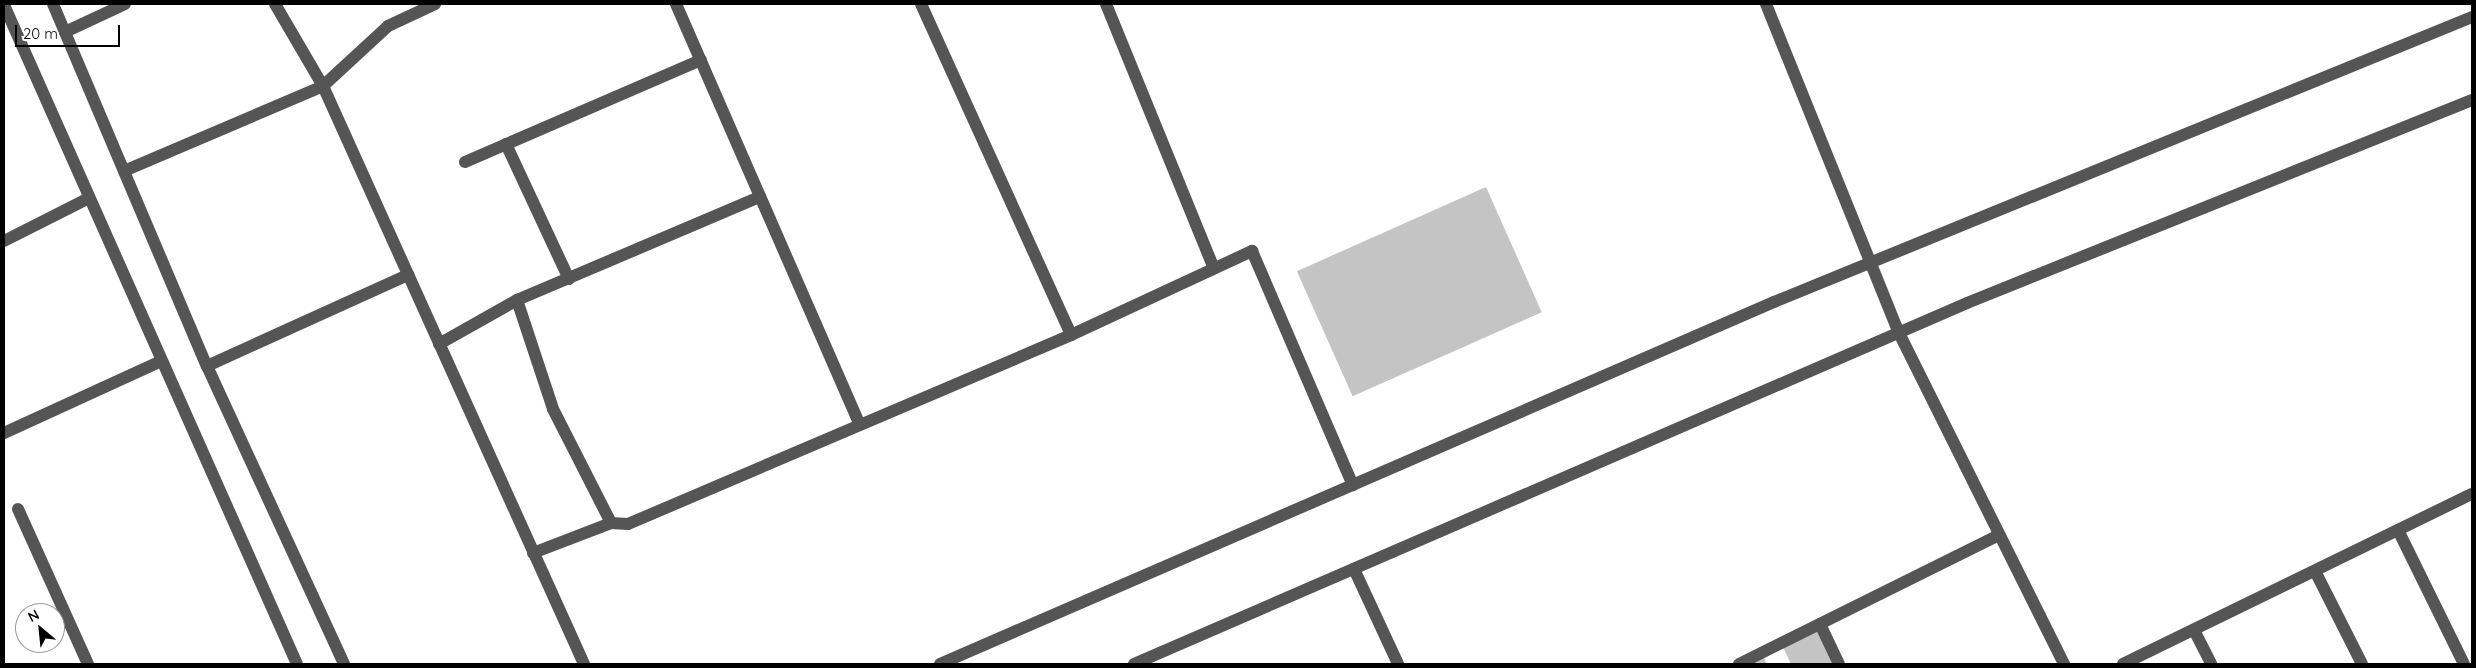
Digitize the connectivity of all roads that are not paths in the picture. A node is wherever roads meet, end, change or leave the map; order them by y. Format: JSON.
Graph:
{"nodes":[{"id":1,"x":53,"y":4,"type":"edge"},
{"id":2,"x":125,"y":4,"type":"edge"},
{"id":3,"x":275,"y":4,"type":"edge"},
{"id":4,"x":435,"y":4,"type":"edge"},
{"id":5,"x":676,"y":4,"type":"edge"},
{"id":6,"x":921,"y":4,"type":"edge"},
{"id":7,"x":1106,"y":4,"type":"edge"},
{"id":8,"x":1766,"y":4,"type":"edge"},
{"id":9,"x":4,"y":5,"type":"edge"},
{"id":10,"x":2472,"y":17,"type":"edge"},
{"id":11,"x":65,"y":32,"type":"junction"},
{"id":12,"x":701,"y":60,"type":"junction"},
{"id":13,"x":323,"y":86,"type":"junction"},
{"id":14,"x":2472,"y":100,"type":"edge"},
{"id":15,"x":506,"y":144,"type":"junction"},
{"id":16,"x":465,"y":162,"type":"dead end"},
{"id":17,"x":124,"y":172,"type":"junction"},
{"id":18,"x":760,"y":197,"type":"junction"},
{"id":19,"x":89,"y":198,"type":"junction"},
{"id":20,"x":4,"y":241,"type":"edge"},
{"id":21,"x":1871,"y":265,"type":"junction"},
{"id":22,"x":1214,"y":268,"type":"junction"},
{"id":23,"x":408,"y":275,"type":"junction"},
{"id":24,"x":569,"y":279,"type":"junction"},
{"id":25,"x":517,"y":300,"type":"junction"},
{"id":26,"x":1898,"y":333,"type":"junction"},
{"id":27,"x":1071,"y":336,"type":"junction"},
{"id":28,"x":439,"y":344,"type":"junction"},
{"id":29,"x":161,"y":360,"type":"junction"},
{"id":30,"x":207,"y":366,"type":"junction"},
{"id":31,"x":860,"y":425,"type":"junction"},
{"id":32,"x":4,"y":433,"type":"edge"},
{"id":33,"x":1353,"y":485,"type":"junction"},
{"id":34,"x":2472,"y":494,"type":"edge"},
{"id":35,"x":18,"y":510,"type":"dead end"},
{"id":36,"x":611,"y":523,"type":"junction"},
{"id":37,"x":2398,"y":530,"type":"junction"},
{"id":38,"x":1999,"y":535,"type":"junction"},
{"id":39,"x":533,"y":553,"type":"junction"},
{"id":40,"x":1354,"y":569,"type":"junction"},
{"id":41,"x":2315,"y":572,"type":"junction"},
{"id":42,"x":1820,"y":624,"type":"junction"},
{"id":43,"x":2194,"y":630,"type":"junction"},
{"id":44,"x":88,"y":664,"type":"edge"},
{"id":45,"x":297,"y":664,"type":"edge"},
{"id":46,"x":344,"y":664,"type":"edge"},
{"id":47,"x":584,"y":664,"type":"edge"},
{"id":48,"x":940,"y":664,"type":"edge"},
{"id":49,"x":1134,"y":664,"type":"edge"},
{"id":50,"x":1398,"y":664,"type":"edge"},
{"id":51,"x":1739,"y":664,"type":"edge"},
{"id":52,"x":1839,"y":664,"type":"edge"},
{"id":53,"x":2064,"y":664,"type":"edge"},
{"id":54,"x":2123,"y":664,"type":"edge"},
{"id":55,"x":2211,"y":664,"type":"edge"},
{"id":56,"x":2362,"y":664,"type":"edge"},
{"id":57,"x":2464,"y":664,"type":"edge"}],
"edges":[{"from":1,"to":11,"type":"street"},
{"from":2,"to":11,"type":"street"},
{"from":3,"to":13,"type":"street"},
{"from":4,"to":13,"type":"street"},
{"from":5,"to":12,"type":"street"},
{"from":6,"to":27,"type":"street"},
{"from":7,"to":22,"type":"street"},
{"from":8,"to":21,"type":"street"},
{"from":9,"to":19,"type":"street"},
{"from":10,"to":21,"type":"street"},
{"from":11,"to":17,"type":"street"},
{"from":12,"to":15,"type":"street"},
{"from":12,"to":18,"type":"street"},
{"from":13,"to":17,"type":"street"},
{"from":13,"to":23,"type":"street"},
{"from":14,"to":26,"type":"street"},
{"from":15,"to":16,"type":"street"},
{"from":15,"to":24,"type":"street"},
{"from":17,"to":30,"type":"street"},
{"from":18,"to":24,"type":"street"},
{"from":18,"to":31,"type":"street"},
{"from":19,"to":20,"type":"street"},
{"from":19,"to":29,"type":"street"},
{"from":21,"to":26,"type":"street"},
{"from":21,"to":33,"type":"street"},
{"from":22,"to":27,"type":"street"},
{"from":22,"to":33,"type":"street"},
{"from":23,"to":28,"type":"street"},
{"from":23,"to":30,"type":"street"},
{"from":24,"to":25,"type":"street"},
{"from":25,"to":28,"type":"street"},
{"from":25,"to":36,"type":"street"},
{"from":26,"to":38,"type":"street"},
{"from":26,"to":40,"type":"street"},
{"from":27,"to":31,"type":"street"},
{"from":28,"to":39,"type":"street"},
{"from":29,"to":32,"type":"street"},
{"from":29,"to":45,"type":"street"},
{"from":30,"to":46,"type":"street"},
{"from":31,"to":36,"type":"street"},
{"from":33,"to":48,"type":"street"},
{"from":34,"to":37,"type":"street"},
{"from":35,"to":44,"type":"street"},
{"from":36,"to":39,"type":"street"},
{"from":37,"to":41,"type":"street"},
{"from":37,"to":57,"type":"street"},
{"from":38,"to":42,"type":"street"},
{"from":38,"to":53,"type":"street"},
{"from":39,"to":47,"type":"street"},
{"from":40,"to":49,"type":"street"},
{"from":40,"to":50,"type":"street"},
{"from":41,"to":43,"type":"street"},
{"from":41,"to":56,"type":"street"},
{"from":42,"to":51,"type":"street"},
{"from":42,"to":52,"type":"street"},
{"from":43,"to":54,"type":"street"},
{"from":43,"to":55,"type":"street"}]}
